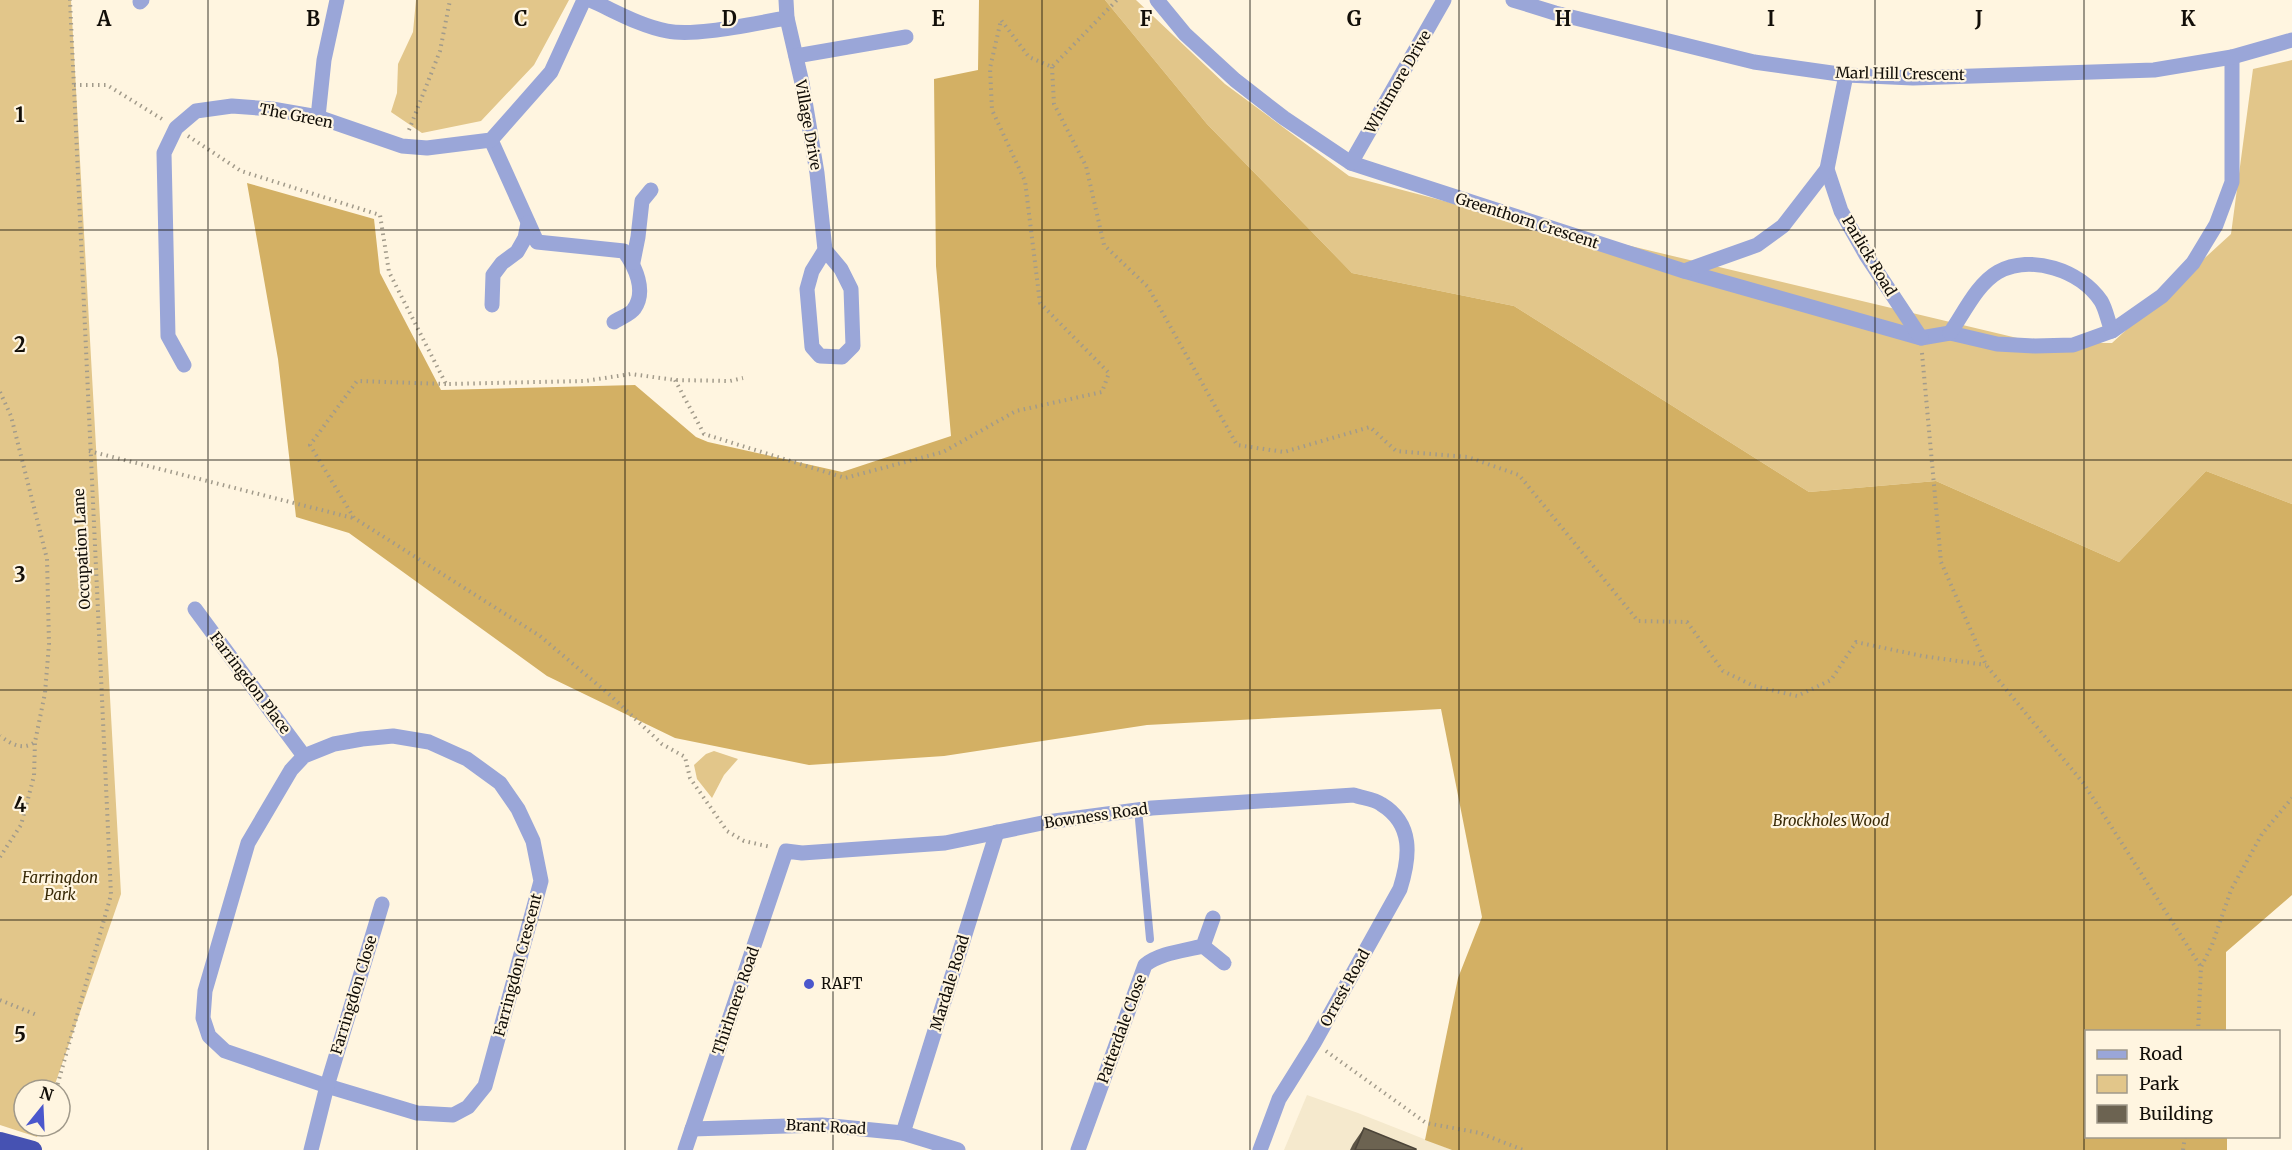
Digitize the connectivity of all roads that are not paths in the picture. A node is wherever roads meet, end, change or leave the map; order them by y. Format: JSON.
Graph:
{"nodes":[{"id":1,"x":337,"y":0,"type":"edge"},
{"id":2,"x":584,"y":0,"type":"edge"},
{"id":3,"x":590,"y":0,"type":"edge"},
{"id":4,"x":786,"y":0,"type":"edge"},
{"id":5,"x":1157,"y":0,"type":"edge"},
{"id":6,"x":1444,"y":0,"type":"edge"},
{"id":7,"x":1513,"y":0,"type":"edge"},
{"id":8,"x":787,"y":18,"type":"junction"},
{"id":9,"x":906,"y":37,"type":"dead end"},
{"id":10,"x":2292,"y":40,"type":"edge"},
{"id":11,"x":796,"y":56,"type":"junction"},
{"id":12,"x":2232,"y":57,"type":"junction"},
{"id":13,"x":1846,"y":75,"type":"junction"},
{"id":14,"x":318,"y":117,"type":"junction"},
{"id":15,"x":491,"y":140,"type":"junction"},
{"id":16,"x":1351,"y":163,"type":"junction"},
{"id":17,"x":1827,"y":169,"type":"junction"},
{"id":18,"x":651,"y":190,"type":"dead end"},
{"id":19,"x":528,"y":224,"type":"junction"},
{"id":20,"x":825,"y":250,"type":"junction"},
{"id":21,"x":633,"y":262,"type":"junction"},
{"id":22,"x":1684,"y":271,"type":"junction"},
{"id":23,"x":492,"y":305,"type":"dead end"},
{"id":24,"x":614,"y":322,"type":"dead end"},
{"id":25,"x":2112,"y":331,"type":"junction"},
{"id":26,"x":1950,"y":333,"type":"junction"},
{"id":27,"x":1921,"y":338,"type":"junction"},
{"id":28,"x":184,"y":364,"type":"dead end"},
{"id":29,"x":195,"y":609,"type":"dead end"},
{"id":30,"x":304,"y":756,"type":"junction"},
{"id":31,"x":1138,"y":810,"type":"junction"},
{"id":32,"x":1399,"y":821,"type":"joint"},
{"id":33,"x":997,"y":832,"type":"junction"},
{"id":34,"x":786,"y":851,"type":"joint"},
{"id":35,"x":382,"y":904,"type":"dead end"},
{"id":36,"x":1213,"y":918,"type":"dead end"},
{"id":37,"x":1150,"y":939,"type":"dead end"},
{"id":38,"x":1203,"y":946,"type":"junction"},
{"id":39,"x":1224,"y":963,"type":"dead end"},
{"id":40,"x":327,"y":1086,"type":"junction"},
{"id":41,"x":692,"y":1129,"type":"junction"},
{"id":42,"x":903,"y":1132,"type":"junction"},
{"id":43,"x":2,"y":1145,"type":"edge"},
{"id":44,"x":33,"y":1150,"type":"edge"},
{"id":45,"x":311,"y":1150,"type":"edge"},
{"id":46,"x":685,"y":1150,"type":"edge"},
{"id":47,"x":958,"y":1150,"type":"edge"},
{"id":48,"x":1078,"y":1150,"type":"edge"},
{"id":49,"x":1260,"y":1150,"type":"edge"}],
"edges":[{"from":1,"to":14,"type":"street"},
{"from":2,"to":15,"type":"street"},
{"from":3,"to":8,"type":"street"},
{"from":4,"to":8,"type":"street","name":"Village Drive"},
{"from":5,"to":16,"type":"street","name":"Greenthorn Crescent"},
{"from":6,"to":16,"type":"street","name":"Whitmore Drive"},
{"from":7,"to":13,"type":"street","name":"Marl Hill Crescent"},
{"from":8,"to":11,"type":"street","name":"Village Drive"},
{"from":9,"to":11,"type":"street"},
{"from":10,"to":12,"type":"street","name":"Marl Hill Crescent"},
{"from":11,"to":20,"type":"street","name":"Village Drive"},
{"from":12,"to":13,"type":"street","name":"Marl Hill Crescent"},
{"from":12,"to":25,"type":"street","name":"Greenthorn Crescent"},
{"from":13,"to":17,"type":"street","name":"Parlick Road"},
{"from":14,"to":15,"type":"street","name":"The Green"},
{"from":14,"to":28,"type":"street","name":"The Green"},
{"from":15,"to":19,"type":"street"},
{"from":16,"to":22,"type":"street","name":"Greenthorn Crescent"},
{"from":17,"to":22,"type":"street","name":"Parlick Road"},
{"from":17,"to":27,"type":"street","name":"Parlick Road"},
{"from":18,"to":21,"type":"street"},
{"from":19,"to":21,"type":"street"},
{"from":19,"to":23,"type":"street"},
{"from":20,"to":20,"type":"street"},
{"from":21,"to":24,"type":"street"},
{"from":22,"to":27,"type":"street","name":"Greenthorn Crescent"},
{"from":25,"to":26,"type":"street","name":"Greenthorn Crescent"},
{"from":25,"to":26,"type":"street"},
{"from":26,"to":27,"type":"street","name":"Greenthorn Crescent"},
{"from":29,"to":30,"type":"street","name":"Farringdon Place"},
{"from":30,"to":40,"type":"street","name":"Farringdon Crescent"},
{"from":30,"to":40,"type":"street","name":"Farringdon Crescent"},
{"from":31,"to":32,"type":"street","name":"Bowness Road"},
{"from":31,"to":33,"type":"street","name":"Bowness Road"},
{"from":31,"to":37,"type":"lane"},
{"from":32,"to":49,"type":"street","name":"Orrest Road"},
{"from":33,"to":34,"type":"street","name":"Bowness Road"},
{"from":33,"to":42,"type":"street","name":"Mardale Road"},
{"from":34,"to":41,"type":"street","name":"Thirlmere Road"},
{"from":35,"to":40,"type":"street","name":"Farringdon Close"},
{"from":36,"to":38,"type":"street"},
{"from":38,"to":39,"type":"street"},
{"from":38,"to":48,"type":"street","name":"Patterdale Close"},
{"from":40,"to":45,"type":"street"},
{"from":41,"to":42,"type":"street","name":"Brant Road"},
{"from":41,"to":46,"type":"street","name":"Thirlmere Road"},
{"from":42,"to":47,"type":"street","name":"Brant Road"},
{"from":43,"to":44,"type":"highway"}]}
